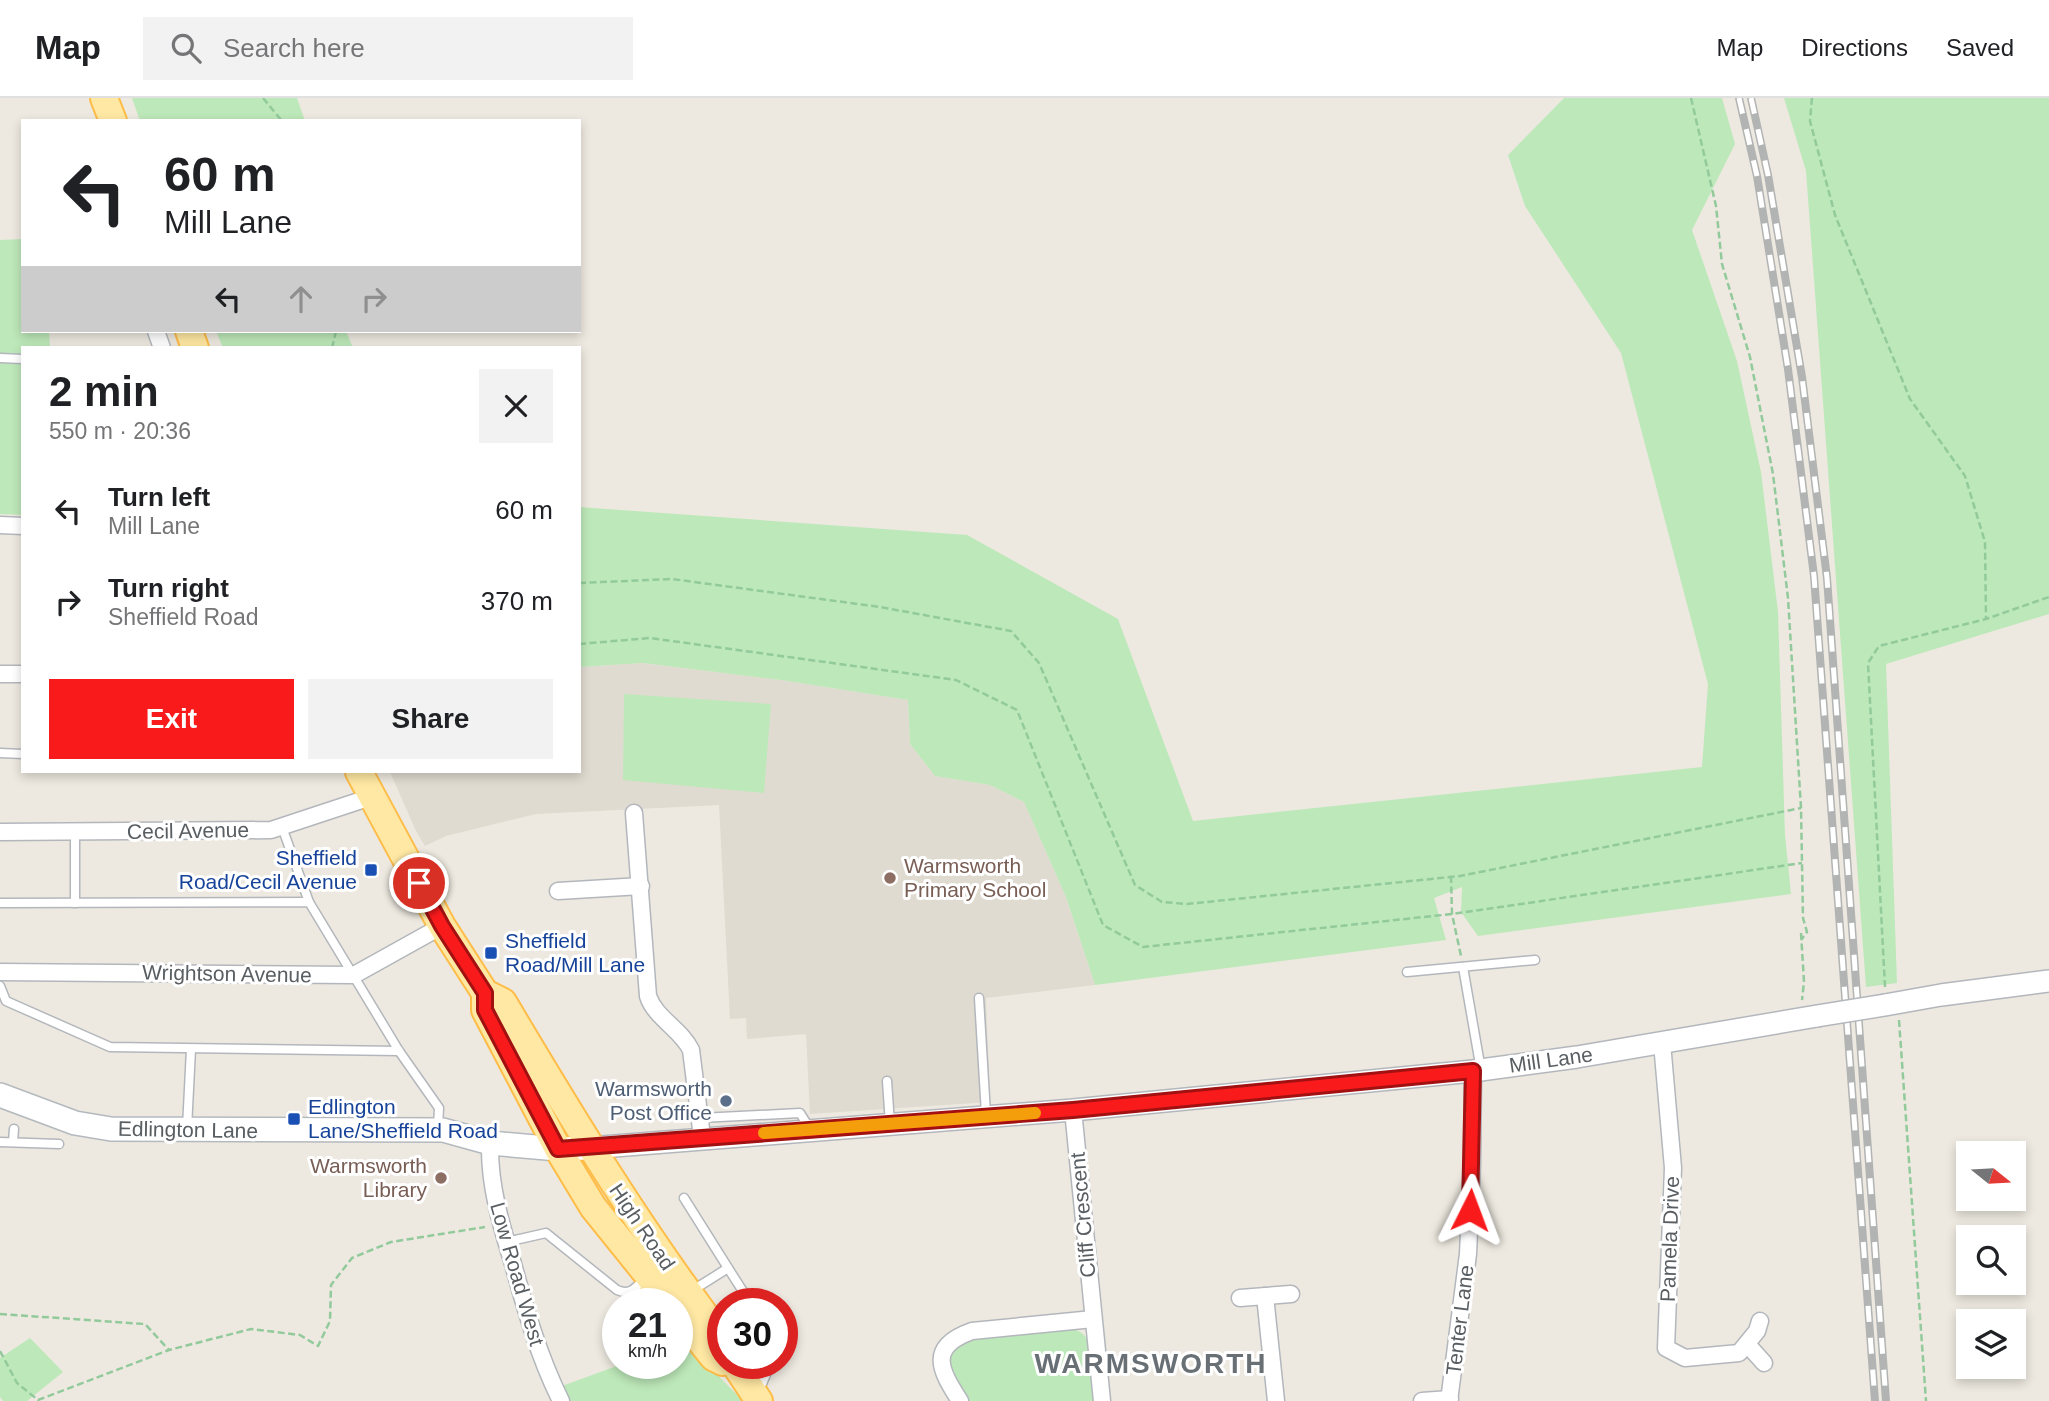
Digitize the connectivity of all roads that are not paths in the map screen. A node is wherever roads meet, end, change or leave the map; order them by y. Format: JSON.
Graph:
{"nodes":[{"id":1,"x":104,"y":98,"type":"edge"},
{"id":2,"x":112,"y":119,"type":"edge"},
{"id":3,"x":0,"y":358,"type":"edge"},
{"id":4,"x":21,"y":359,"type":"edge"},
{"id":5,"x":0,"y":525,"type":"edge"},
{"id":6,"x":21,"y":526,"type":"edge"},
{"id":7,"x":0,"y":674,"type":"edge"},
{"id":8,"x":21,"y":674,"type":"edge"},
{"id":9,"x":0,"y":753,"type":"edge"},
{"id":10,"x":21,"y":754,"type":"edge"},
{"id":11,"x":359,"y":773,"type":"edge"},
{"id":12,"x":371,"y":797,"type":"junction"},
{"id":13,"x":634,"y":813,"type":"dead end"},
{"id":14,"x":282,"y":827,"type":"junction"},
{"id":15,"x":0,"y":832,"type":"edge"},
{"id":16,"x":75,"y":832,"type":"junction"},
{"id":17,"x":641,"y":886,"type":"junction"},
{"id":18,"x":558,"y":891,"type":"dead end"},
{"id":19,"x":309,"y":902,"type":"junction"},
{"id":20,"x":0,"y":903,"type":"edge"},
{"id":21,"x":75,"y":903,"type":"junction"},
{"id":22,"x":442,"y":926,"type":"junction"},
{"id":23,"x":1535,"y":960,"type":"dead end"},
{"id":24,"x":1463,"y":967,"type":"junction"},
{"id":25,"x":0,"y":972,"type":"edge"},
{"id":26,"x":1408,"y":972,"type":"dead end"},
{"id":27,"x":354,"y":975,"type":"junction"},
{"id":28,"x":2049,"y":981,"type":"edge"},
{"id":29,"x":0,"y":986,"type":"edge"},
{"id":30,"x":485,"y":993,"type":"junction"},
{"id":31,"x":979,"y":999,"type":"dead end"},
{"id":32,"x":1662,"y":1043,"type":"junction"},
{"id":33,"x":191,"y":1049,"type":"junction"},
{"id":34,"x":399,"y":1051,"type":"junction"},
{"id":35,"x":1477,"y":1070,"type":"junction"},
{"id":36,"x":887,"y":1081,"type":"dead end"},
{"id":37,"x":0,"y":1095,"type":"edge"},
{"id":38,"x":1073,"y":1110,"type":"junction"},
{"id":39,"x":986,"y":1116,"type":"junction"},
{"id":40,"x":890,"y":1124,"type":"junction"},
{"id":41,"x":701,"y":1128,"type":"junction"},
{"id":42,"x":14,"y":1129,"type":"dead end"},
{"id":43,"x":438,"y":1130,"type":"junction"},
{"id":44,"x":187,"y":1131,"type":"junction"},
{"id":45,"x":0,"y":1142,"type":"edge"},
{"id":46,"x":13,"y":1142,"type":"junction"},
{"id":47,"x":489,"y":1143,"type":"junction"},
{"id":48,"x":59,"y":1144,"type":"dead end"},
{"id":49,"x":589,"y":1148,"type":"junction"},
{"id":50,"x":558,"y":1149,"type":"junction"},
{"id":51,"x":684,"y":1198,"type":"dead end"},
{"id":52,"x":506,"y":1242,"type":"junction"},
{"id":53,"x":729,"y":1268,"type":"junction"},
{"id":54,"x":648,"y":1275,"type":"junction"},
{"id":55,"x":662,"y":1288,"type":"edge"},
{"id":56,"x":670,"y":1288,"type":"edge"},
{"id":57,"x":741,"y":1288,"type":"edge"},
{"id":58,"x":693,"y":1293,"type":"edge"},
{"id":59,"x":1291,"y":1294,"type":"dead end"},
{"id":60,"x":1265,"y":1296,"type":"junction"},
{"id":61,"x":1240,"y":1298,"type":"dead end"},
{"id":62,"x":693,"y":1314,"type":"edge"},
{"id":63,"x":1093,"y":1319,"type":"junction"},
{"id":64,"x":1760,"y":1321,"type":"dead end"},
{"id":65,"x":693,"y":1325,"type":"edge"},
{"id":66,"x":707,"y":1326,"type":"edge"},
{"id":67,"x":1747,"y":1344,"type":"junction"},
{"id":68,"x":707,"y":1347,"type":"edge"},
{"id":69,"x":1764,"y":1363,"type":"dead end"},
{"id":70,"x":741,"y":1379,"type":"edge"},
{"id":71,"x":765,"y":1379,"type":"edge"},
{"id":72,"x":758,"y":1399,"type":"edge"},
{"id":73,"x":1450,"y":1400,"type":"edge"},
{"id":74,"x":561,"y":1401,"type":"edge"},
{"id":75,"x":960,"y":1401,"type":"edge"},
{"id":76,"x":1102,"y":1401,"type":"edge"},
{"id":77,"x":1276,"y":1401,"type":"edge"},
{"id":78,"x":1422,"y":1401,"type":"edge"}],
"edges":[{"from":1,"to":2,"type":"main road"},
{"from":3,"to":4,"type":"lane"},
{"from":5,"to":6,"type":"street"},
{"from":7,"to":8,"type":"street"},
{"from":9,"to":10,"type":"lane"},
{"from":11,"to":12,"type":"main road"},
{"from":12,"to":14,"type":"street","name":"Cecil Avenue"},
{"from":12,"to":22,"type":"main road"},
{"from":13,"to":17,"type":"street"},
{"from":14,"to":16,"type":"street","name":"Cecil Avenue"},
{"from":14,"to":19,"type":"lane"},
{"from":15,"to":16,"type":"street","name":"Cecil Avenue"},
{"from":16,"to":21,"type":"lane"},
{"from":17,"to":18,"type":"street"},
{"from":17,"to":41,"type":"street"},
{"from":19,"to":21,"type":"lane"},
{"from":19,"to":27,"type":"lane"},
{"from":20,"to":21,"type":"lane"},
{"from":22,"to":27,"type":"street","name":"Wrightson Avenue"},
{"from":22,"to":30,"type":"main road"},
{"from":23,"to":24,"type":"lane"},
{"from":24,"to":26,"type":"lane"},
{"from":24,"to":35,"type":"lane"},
{"from":25,"to":27,"type":"street","name":"Wrightson Avenue"},
{"from":27,"to":34,"type":"lane"},
{"from":28,"to":32,"type":"street","name":"Mill Lane","bridge":true},
{"from":29,"to":33,"type":"lane"},
{"from":30,"to":49,"type":"main road","name":"High Road"},
{"from":30,"to":50,"type":"main road","name":"High Road"},
{"from":31,"to":39,"type":"lane"},
{"from":32,"to":35,"type":"street","name":"Mill Lane"},
{"from":32,"to":67,"type":"street","name":"Pamela Drive"},
{"from":33,"to":34,"type":"lane"},
{"from":33,"to":44,"type":"lane"},
{"from":34,"to":43,"type":"lane"},
{"from":35,"to":38,"type":"street","name":"Mill Lane"},
{"from":35,"to":73,"type":"street","name":"Tenter Lane"},
{"from":36,"to":40,"type":"lane"},
{"from":37,"to":44,"type":"main road","name":"Edlington Lane"},
{"from":38,"to":39,"type":"street","name":"Mill Lane"},
{"from":38,"to":63,"type":"street","name":"Cliff Crescent"},
{"from":39,"to":40,"type":"street","name":"Mill Lane"},
{"from":40,"to":41,"type":"street","name":"Mill Lane"},
{"from":41,"to":49,"type":"street","name":"Mill Lane"},
{"from":42,"to":46,"type":"lane"},
{"from":43,"to":44,"type":"main road","name":"Edlington Lane"},
{"from":43,"to":47,"type":"main road","name":"Edlington Lane"},
{"from":45,"to":46,"type":"lane"},
{"from":46,"to":48,"type":"lane"},
{"from":47,"to":50,"type":"main road","name":"Edlington Lane"},
{"from":47,"to":52,"type":"street","name":"Low Road West"},
{"from":49,"to":50,"type":"main road","name":"Edlington Lane"},
{"from":49,"to":56,"type":"main road","name":"High Road"},
{"from":50,"to":54,"type":"main road","name":"High Road"},
{"from":51,"to":53,"type":"lane"},
{"from":52,"to":54,"type":"lane"},
{"from":52,"to":74,"type":"street","name":"Low Road West"},
{"from":53,"to":57,"type":"lane"},
{"from":53,"to":58,"type":"lane"},
{"from":54,"to":55,"type":"main road","name":"High Road"},
{"from":59,"to":60,"type":"street"},
{"from":60,"to":61,"type":"street"},
{"from":60,"to":77,"type":"street"},
{"from":62,"to":66,"type":"main road","name":"High Road"},
{"from":63,"to":75,"type":"street"},
{"from":63,"to":76,"type":"street","name":"Cliff Crescent"},
{"from":64,"to":67,"type":"street"},
{"from":65,"to":68,"type":"main road","name":"High Road"},
{"from":67,"to":69,"type":"street"},
{"from":70,"to":72,"type":"main road","name":"High Road"},
{"from":71,"to":72,"type":"lane"},
{"from":73,"to":78,"type":"street"}]}
